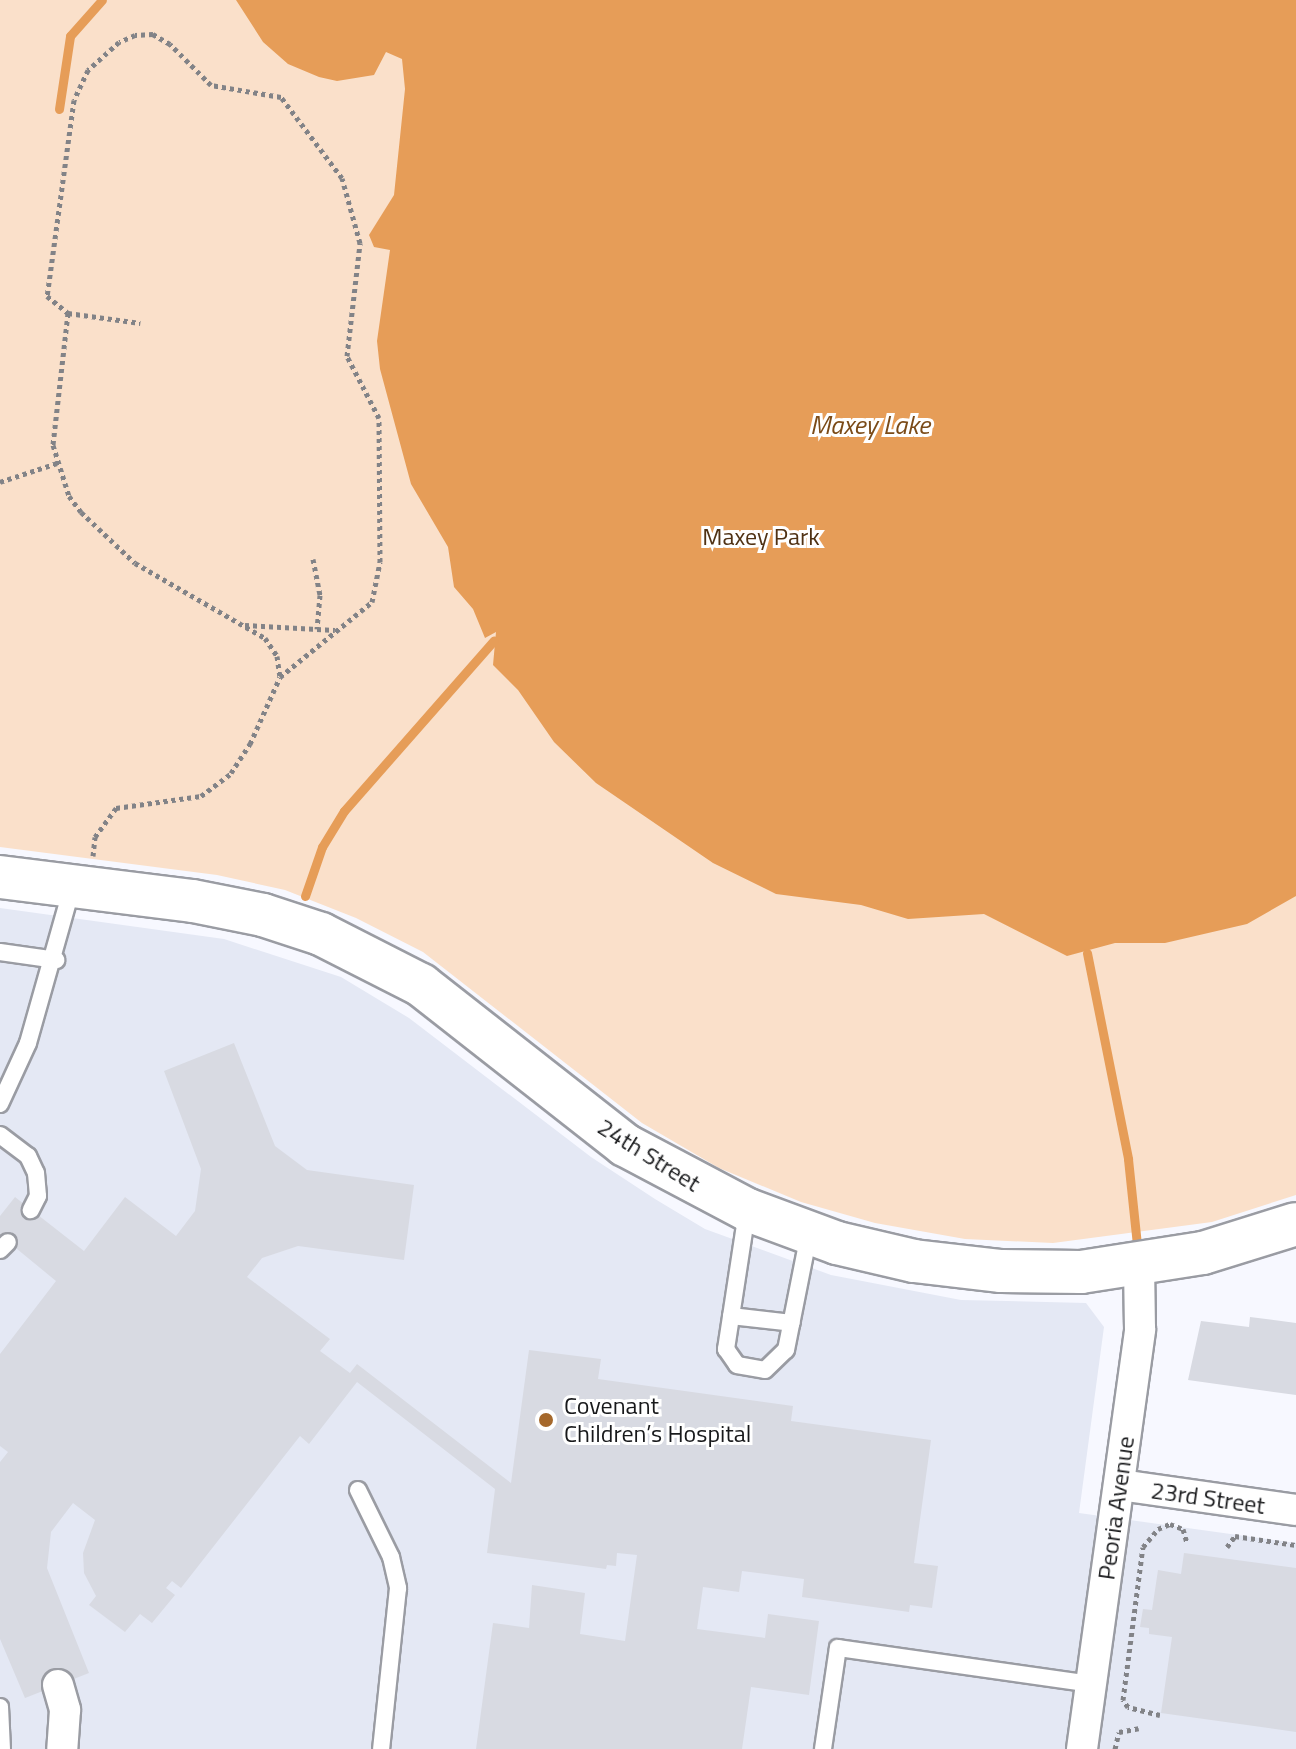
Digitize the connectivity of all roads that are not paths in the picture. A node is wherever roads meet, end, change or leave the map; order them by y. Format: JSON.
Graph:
{"nodes":[{"id":1,"x":83,"y":872,"type":"junction"},
{"id":2,"x":0,"y":877,"type":"edge"},
{"id":3,"x":0,"y":952,"type":"edge"},
{"id":4,"x":56,"y":960,"type":"junction"},
{"id":5,"x":0,"y":1104,"type":"edge"},
{"id":6,"x":0,"y":1135,"type":"edge"},
{"id":7,"x":31,"y":1210,"type":"dead end"},
{"id":8,"x":748,"y":1210,"type":"junction"},
{"id":9,"x":1296,"y":1224,"type":"edge"},
{"id":10,"x":809,"y":1234,"type":"junction"},
{"id":11,"x":1139,"y":1266,"type":"junction"},
{"id":12,"x":731,"y":1316,"type":"junction"},
{"id":13,"x":792,"y":1323,"type":"junction"},
{"id":14,"x":1120,"y":1485,"type":"junction"},
{"id":15,"x":358,"y":1490,"type":"dead end"},
{"id":16,"x":1296,"y":1510,"type":"edge"},
{"id":17,"x":1091,"y":1684,"type":"junction"},
{"id":18,"x":58,"y":1685,"type":"dead end"},
{"id":19,"x":0,"y":1707,"type":"edge"},
{"id":20,"x":2,"y":1749,"type":"edge"},
{"id":21,"x":62,"y":1749,"type":"edge"},
{"id":22,"x":381,"y":1749,"type":"edge"},
{"id":23,"x":823,"y":1749,"type":"edge"},
{"id":24,"x":1082,"y":1749,"type":"edge"}],
"edges":[{"from":1,"to":2,"type":"street","name":"24th Street"},
{"from":1,"to":4,"type":"lane"},
{"from":1,"to":8,"type":"street","name":"24th Street"},
{"from":3,"to":4,"type":"lane"},
{"from":4,"to":5,"type":"lane"},
{"from":6,"to":7,"type":"lane"},
{"from":8,"to":10,"type":"street","name":"24th Street"},
{"from":8,"to":12,"type":"lane"},
{"from":9,"to":11,"type":"street","name":"24th Street"},
{"from":10,"to":11,"type":"street","name":"24th Street"},
{"from":10,"to":13,"type":"lane"},
{"from":11,"to":14,"type":"street","name":"Peoria Avenue"},
{"from":12,"to":13,"type":"lane"},
{"from":12,"to":13,"type":"lane"},
{"from":14,"to":16,"type":"street","name":"23rd Street"},
{"from":14,"to":17,"type":"street","name":"Peoria Avenue"},
{"from":15,"to":22,"type":"lane"},
{"from":17,"to":23,"type":"lane"},
{"from":17,"to":24,"type":"street","name":"Peoria Avenue"},
{"from":18,"to":21,"type":"street"},
{"from":19,"to":20,"type":"lane"}]}
